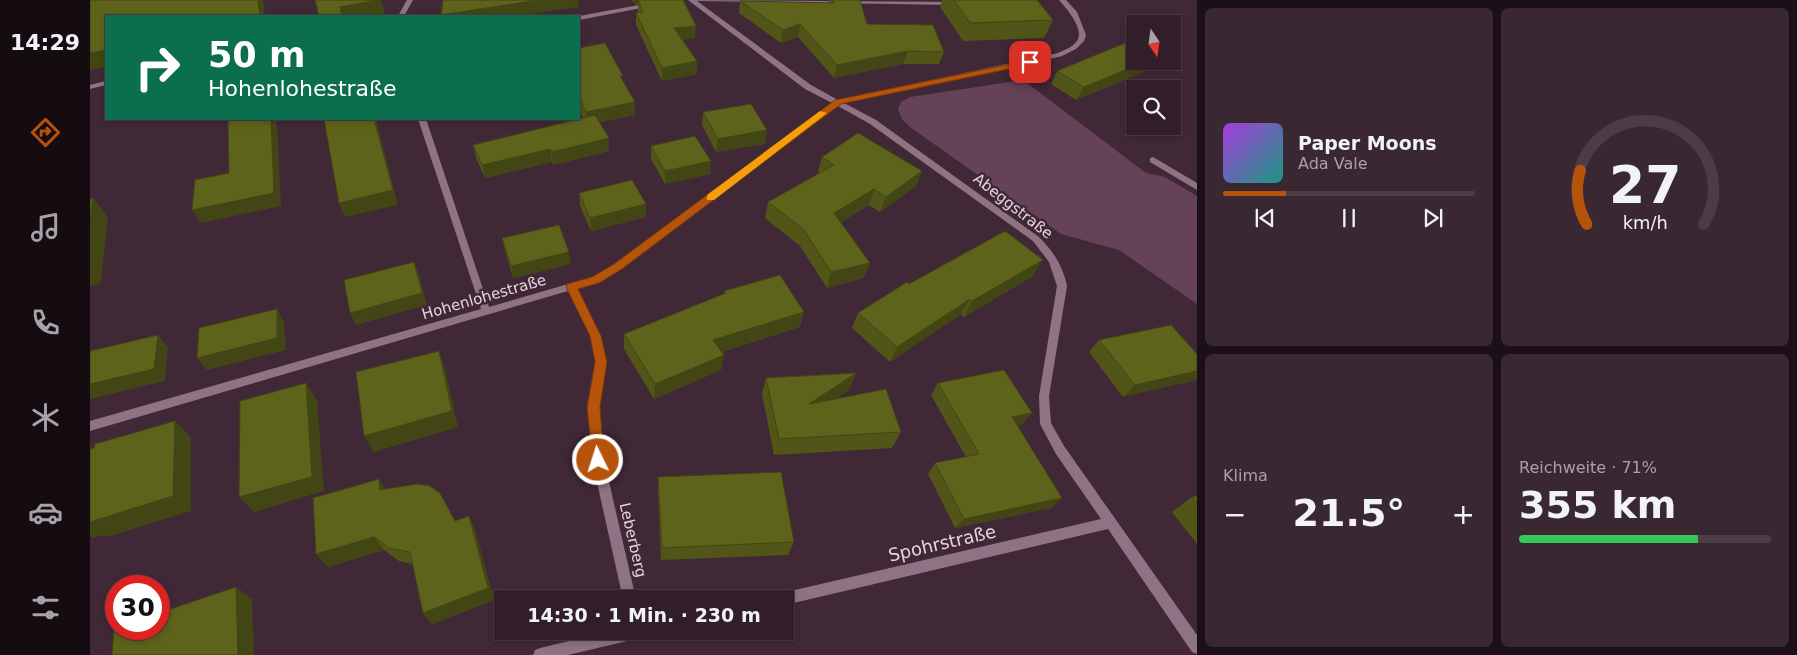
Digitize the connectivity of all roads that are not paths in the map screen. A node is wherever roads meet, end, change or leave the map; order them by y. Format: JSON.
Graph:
{"nodes":[{"id":1,"x":410,"y":0,"type":"edge"},
{"id":2,"x":688,"y":0,"type":"edge"},
{"id":3,"x":699,"y":0,"type":"edge"},
{"id":4,"x":1062,"y":0,"type":"edge"},
{"id":5,"x":961,"y":1,"type":"edge"},
{"id":6,"x":656,"y":4,"type":"edge"},
{"id":7,"x":402,"y":15,"type":"edge"},
{"id":8,"x":580,"y":18,"type":"edge"},
{"id":9,"x":105,"y":83,"type":"edge"},
{"id":10,"x":90,"y":87,"type":"edge"},
{"id":11,"x":838,"y":102,"type":"junction"},
{"id":12,"x":422,"y":120,"type":"edge"},
{"id":13,"x":1153,"y":160,"type":"dead end"},
{"id":14,"x":1197,"y":187,"type":"edge"},
{"id":15,"x":571,"y":287,"type":"junction"},
{"id":16,"x":486,"y":311,"type":"junction"},
{"id":17,"x":90,"y":426,"type":"edge"},
{"id":18,"x":1110,"y":523,"type":"junction"},
{"id":19,"x":628,"y":590,"type":"edge"},
{"id":20,"x":794,"y":596,"type":"edge"},
{"id":21,"x":602,"y":640,"type":"edge"},
{"id":22,"x":1197,"y":646,"type":"edge"},
{"id":23,"x":540,"y":655,"type":"edge"}],
"edges":[{"from":1,"to":7,"type":"street"},
{"from":2,"to":11,"type":"street","name":"Abeggstraße"},
{"from":3,"to":5,"type":"street"},
{"from":4,"to":11,"type":"street","name":"Hohenlohestraße"},
{"from":6,"to":8,"type":"street"},
{"from":9,"to":10,"type":"street"},
{"from":11,"to":15,"type":"street","name":"Hohenlohestraße"},
{"from":11,"to":18,"type":"street","name":"Abeggstraße"},
{"from":12,"to":16,"type":"street"},
{"from":13,"to":14,"type":"street"},
{"from":15,"to":16,"type":"street","name":"Hohenlohestraße"},
{"from":15,"to":19,"type":"street","name":"Leberberg"},
{"from":16,"to":17,"type":"street","name":"Hohenlohestraße"},
{"from":18,"to":20,"type":"street","name":"Spohrstraße"},
{"from":18,"to":22,"type":"street","name":"Abeggstraße"},
{"from":21,"to":23,"type":"street"}]}
